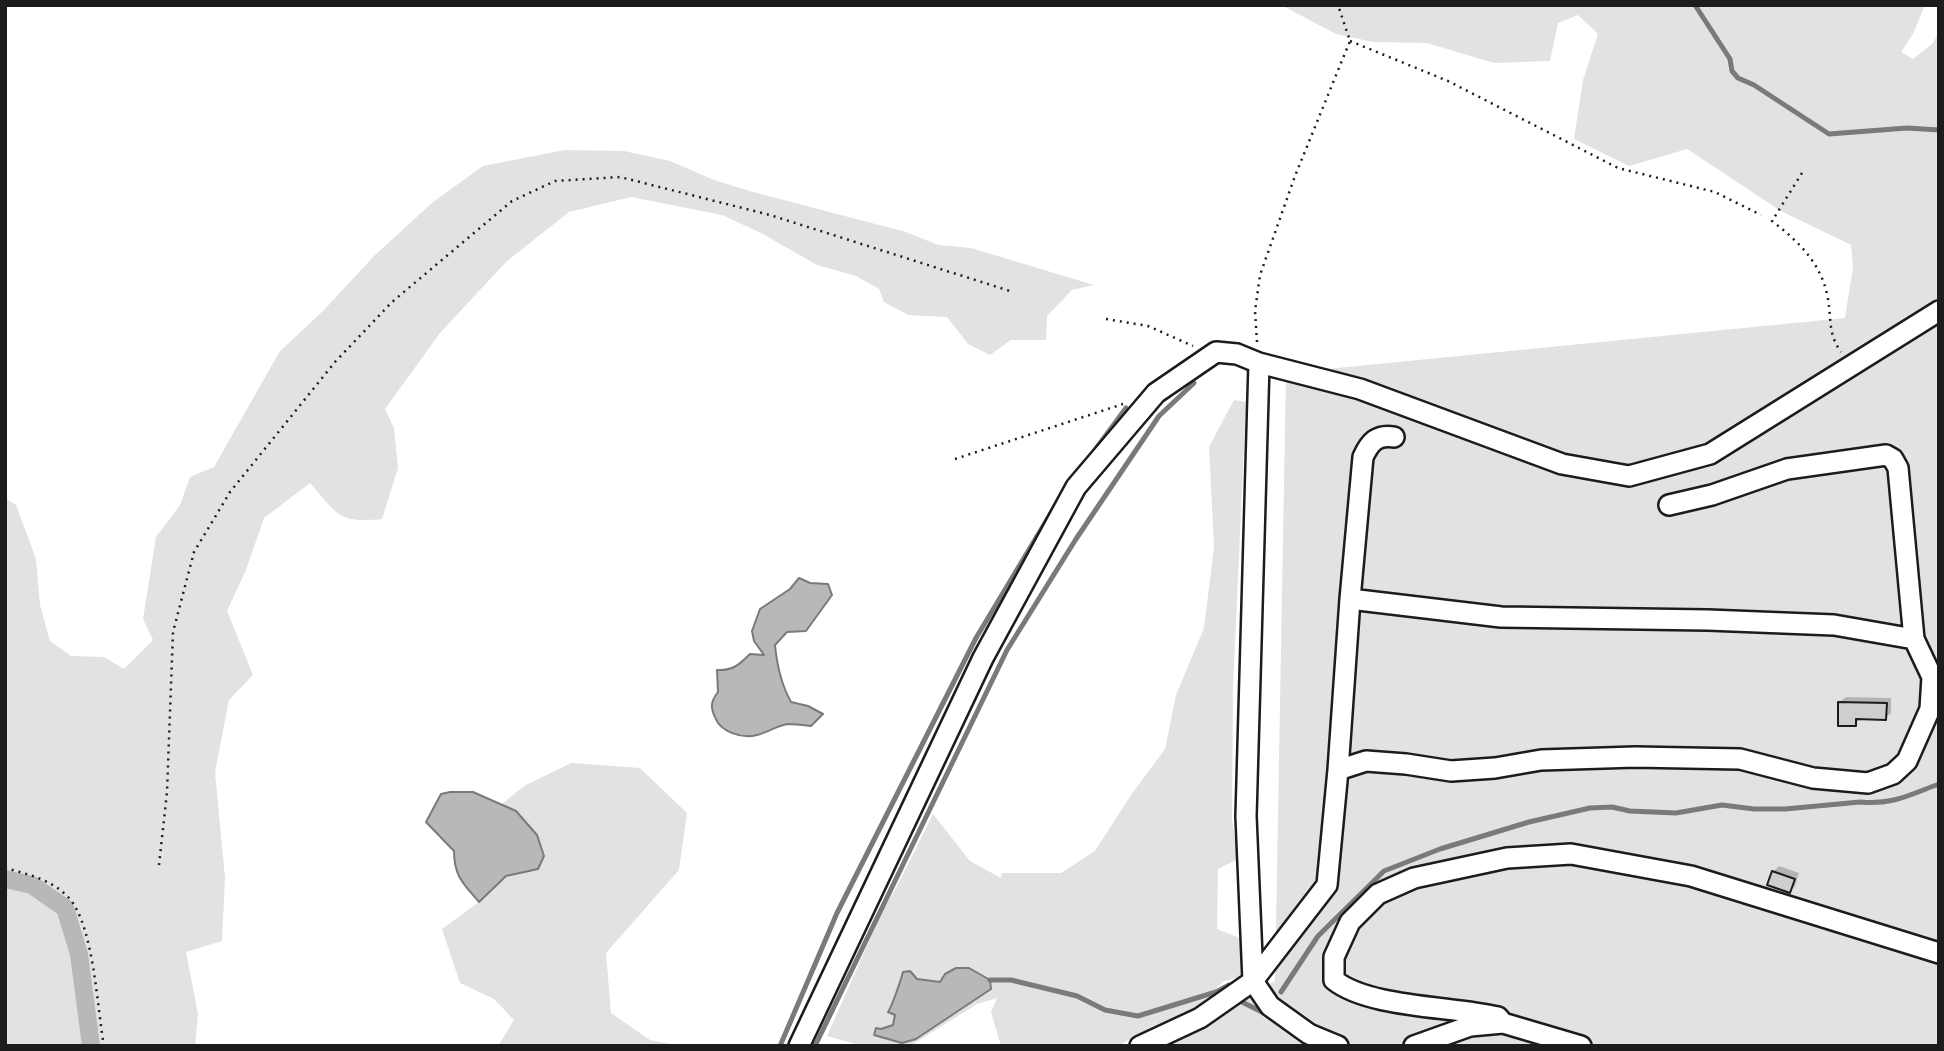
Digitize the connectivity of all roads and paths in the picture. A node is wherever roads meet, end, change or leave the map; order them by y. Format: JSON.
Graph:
{"nodes":[{"id":1,"x":1338,"y":5,"type":"edge"},
{"id":2,"x":1350,"y":41,"type":"junction"},
{"id":3,"x":1802,"y":173,"type":"dead end"},
{"id":4,"x":1761,"y":215,"type":"dead end"},
{"id":5,"x":1010,"y":291,"type":"dead end"},
{"id":6,"x":1939,"y":311,"type":"edge"},
{"id":7,"x":1106,"y":319,"type":"dead end"},
{"id":8,"x":1216,"y":352,"type":"junction"},
{"id":9,"x":1259,"y":363,"type":"junction"},
{"id":10,"x":1851,"y":366,"type":"junction"},
{"id":11,"x":1156,"y":393,"type":"junction"},
{"id":12,"x":1394,"y":437,"type":"dead end"},
{"id":13,"x":955,"y":459,"type":"dead end"},
{"id":14,"x":1669,"y":505,"type":"dead end"},
{"id":15,"x":1350,"y":599,"type":"junction"},
{"id":16,"x":1914,"y":639,"type":"junction"},
{"id":17,"x":1934,"y":710,"type":"edge"},
{"id":18,"x":1338,"y":770,"type":"junction"},
{"id":19,"x":159,"y":865,"type":"dead end"},
{"id":20,"x":5,"y":868,"type":"edge"},
{"id":21,"x":1939,"y":953,"type":"edge"},
{"id":22,"x":1253,"y":981,"type":"junction"},
{"id":23,"x":1503,"y":1023,"type":"junction"},
{"id":24,"x":1431,"y":1042,"type":"edge"},
{"id":25,"x":104,"y":1046,"type":"edge"},
{"id":26,"x":799,"y":1046,"type":"edge"},
{"id":27,"x":1140,"y":1046,"type":"edge"},
{"id":28,"x":1338,"y":1046,"type":"edge"},
{"id":29,"x":1414,"y":1046,"type":"edge"},
{"id":30,"x":1581,"y":1046,"type":"edge"}],
"edges":[{"from":1,"to":2,"type":"path"},
{"from":2,"to":4,"type":"path"},
{"from":2,"to":9,"type":"path"},
{"from":3,"to":10,"type":"path"},
{"from":5,"to":19,"type":"path"},
{"from":6,"to":10,"type":"street"},
{"from":7,"to":8,"type":"path"},
{"from":8,"to":9,"type":"street"},
{"from":8,"to":11,"type":"street"},
{"from":9,"to":10,"type":"street"},
{"from":9,"to":22,"type":"street"},
{"from":11,"to":13,"type":"path"},
{"from":11,"to":26,"type":"street"},
{"from":12,"to":15,"type":"street"},
{"from":14,"to":16,"type":"street"},
{"from":15,"to":16,"type":"street"},
{"from":15,"to":18,"type":"street"},
{"from":16,"to":17,"type":"street"},
{"from":17,"to":18,"type":"street"},
{"from":18,"to":22,"type":"street"},
{"from":20,"to":25,"type":"path"},
{"from":21,"to":23,"type":"street"},
{"from":22,"to":27,"type":"street"},
{"from":22,"to":28,"type":"street"},
{"from":23,"to":24,"type":"street"},
{"from":23,"to":30,"type":"street"},
{"from":24,"to":29,"type":"street"}]}
